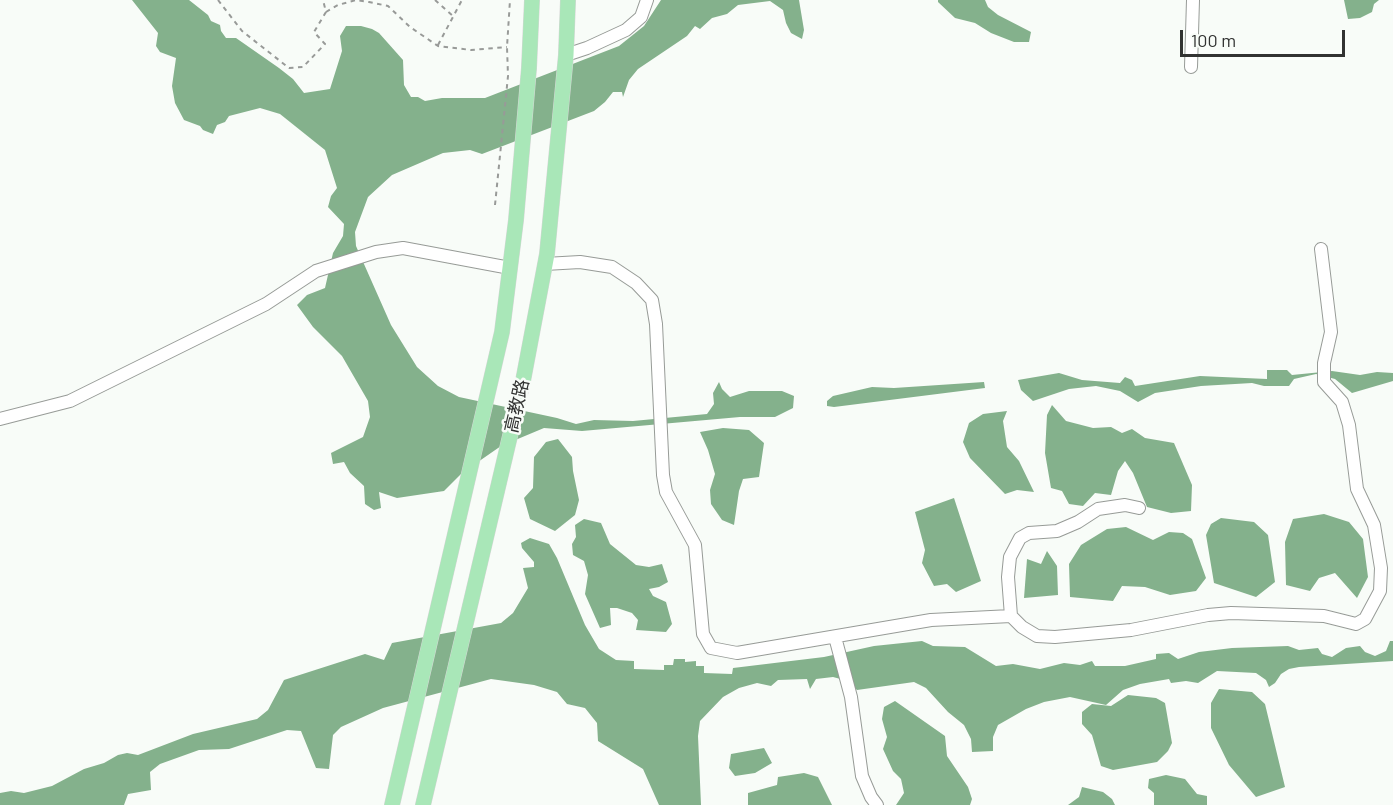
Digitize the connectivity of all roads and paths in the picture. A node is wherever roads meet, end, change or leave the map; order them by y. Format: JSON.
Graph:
{"nodes":[{"id":1,"x":218,"y":0,"type":"edge"},
{"id":2,"x":323,"y":0,"type":"edge"},
{"id":3,"x":435,"y":0,"type":"edge"},
{"id":4,"x":462,"y":0,"type":"edge"},
{"id":5,"x":510,"y":0,"type":"edge"},
{"id":6,"x":532,"y":0,"type":"edge"},
{"id":7,"x":568,"y":0,"type":"edge"},
{"id":8,"x":647,"y":0,"type":"edge"},
{"id":9,"x":1193,"y":0,"type":"edge"},
{"id":10,"x":326,"y":12,"type":"junction"},
{"id":11,"x":454,"y":16,"type":"junction"},
{"id":12,"x":438,"y":46,"type":"junction"},
{"id":13,"x":507,"y":47,"type":"junction"},
{"id":14,"x":566,"y":54,"type":"junction"},
{"id":15,"x":1191,"y":67,"type":"dead end"},
{"id":16,"x":495,"y":205,"type":"dead end"},
{"id":17,"x":1321,"y":249,"type":"dead end"},
{"id":18,"x":545,"y":264,"type":"junction"},
{"id":19,"x":510,"y":268,"type":"junction"},
{"id":20,"x":0,"y":419,"type":"edge"},
{"id":21,"x":1139,"y":508,"type":"dead end"},
{"id":22,"x":1380,"y":591,"type":"junction"},
{"id":23,"x":1393,"y":597,"type":"edge"},
{"id":24,"x":1011,"y":616,"type":"junction"},
{"id":25,"x":835,"y":637,"type":"junction"},
{"id":26,"x":392,"y":805,"type":"edge"},
{"id":27,"x":423,"y":805,"type":"edge"},
{"id":28,"x":877,"y":805,"type":"edge"}],
"edges":[{"from":1,"to":10,"type":"path"},
{"from":2,"to":10,"type":"path"},
{"from":3,"to":11,"type":"path"},
{"from":4,"to":11,"type":"path"},
{"from":5,"to":13,"type":"path"},
{"from":6,"to":19,"type":"main road","name":"高教路"},
{"from":7,"to":14,"type":"main road","name":"高教路"},
{"from":8,"to":14,"type":"street"},
{"from":9,"to":15,"type":"street"},
{"from":10,"to":12,"type":"path"},
{"from":11,"to":12,"type":"path"},
{"from":12,"to":13,"type":"path"},
{"from":13,"to":16,"type":"path"},
{"from":14,"to":18,"type":"main road","name":"高教路"},
{"from":17,"to":22,"type":"street"},
{"from":18,"to":25,"type":"street"},
{"from":18,"to":27,"type":"main road","name":"高教路"},
{"from":19,"to":20,"type":"street"},
{"from":19,"to":26,"type":"main road","name":"高教路"},
{"from":21,"to":24,"type":"street"},
{"from":22,"to":23,"type":"street"},
{"from":22,"to":24,"type":"street"},
{"from":24,"to":25,"type":"street"},
{"from":25,"to":28,"type":"street"}]}
